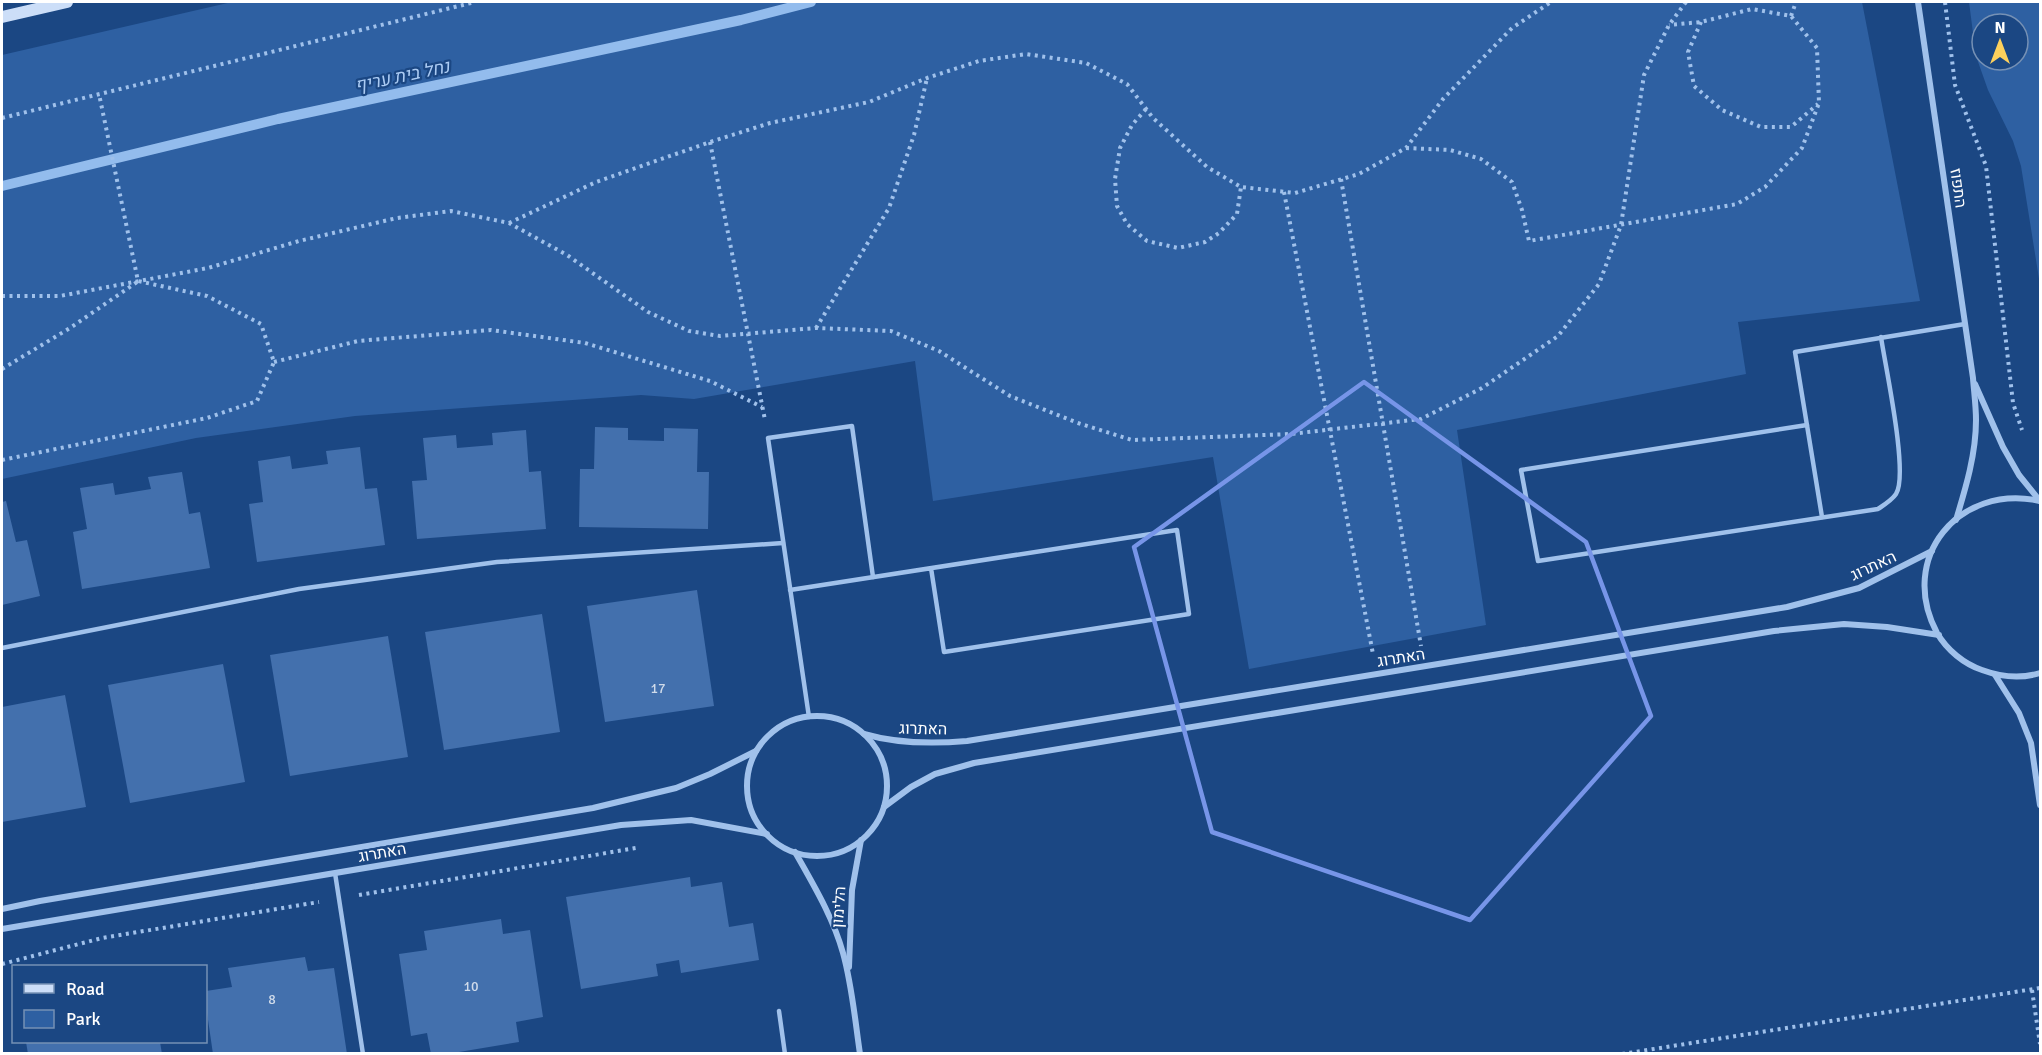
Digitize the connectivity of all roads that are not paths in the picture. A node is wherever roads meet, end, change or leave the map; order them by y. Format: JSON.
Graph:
{"nodes":[{"id":1,"x":67,"y":2,"type":"edge"},
{"id":2,"x":1918,"y":2,"type":"edge"},
{"id":3,"x":2,"y":17,"type":"edge"},
{"id":4,"x":1965,"y":324,"type":"junction"},
{"id":5,"x":1881,"y":337,"type":"junction"},
{"id":6,"x":1973,"y":378,"type":"junction"},
{"id":7,"x":1807,"y":425,"type":"junction"},
{"id":8,"x":2040,"y":501,"type":"edge"},
{"id":9,"x":1822,"y":517,"type":"junction"},
{"id":10,"x":1956,"y":520,"type":"junction"},
{"id":11,"x":783,"y":543,"type":"junction"},
{"id":12,"x":1932,"y":551,"type":"junction"},
{"id":13,"x":931,"y":568,"type":"junction"},
{"id":14,"x":873,"y":577,"type":"junction"},
{"id":15,"x":790,"y":590,"type":"junction"},
{"id":16,"x":1939,"y":635,"type":"junction"},
{"id":17,"x":2,"y":648,"type":"edge"},
{"id":18,"x":2040,"y":673,"type":"edge"},
{"id":19,"x":1995,"y":675,"type":"junction"},
{"id":20,"x":809,"y":717,"type":"junction"},
{"id":21,"x":864,"y":734,"type":"junction"},
{"id":22,"x":756,"y":751,"type":"junction"},
{"id":23,"x":2040,"y":805,"type":"edge"},
{"id":24,"x":884,"y":807,"type":"junction"},
{"id":25,"x":767,"y":834,"type":"junction"},
{"id":26,"x":861,"y":840,"type":"junction"},
{"id":27,"x":795,"y":852,"type":"junction"},
{"id":28,"x":335,"y":873,"type":"junction"},
{"id":29,"x":2,"y":909,"type":"edge"},
{"id":30,"x":2,"y":929,"type":"edge"},
{"id":31,"x":849,"y":976,"type":"junction"},
{"id":32,"x":779,"y":1011,"type":"dead end"},
{"id":33,"x":363,"y":1053,"type":"edge"},
{"id":34,"x":785,"y":1053,"type":"edge"},
{"id":35,"x":860,"y":1053,"type":"edge"}],
"edges":[{"from":1,"to":3,"type":"main road"},
{"from":2,"to":4,"type":"street","name":"התפוז"},
{"from":4,"to":5,"type":"lane"},
{"from":4,"to":6,"type":"street","name":"התפוז"},
{"from":5,"to":7,"type":"lane"},
{"from":5,"to":9,"type":"lane"},
{"from":6,"to":8,"type":"street","name":"התפוז"},
{"from":6,"to":10,"type":"street","name":"התפוז"},
{"from":7,"to":9,"type":"lane"},
{"from":7,"to":9,"type":"lane"},
{"from":8,"to":10,"type":"street"},
{"from":10,"to":12,"type":"street"},
{"from":11,"to":14,"type":"lane"},
{"from":11,"to":15,"type":"lane"},
{"from":11,"to":17,"type":"lane"},
{"from":12,"to":16,"type":"street"},
{"from":12,"to":21,"type":"street","name":"האתרוג"},
{"from":13,"to":13,"type":"lane"},
{"from":13,"to":14,"type":"lane"},
{"from":14,"to":15,"type":"lane"},
{"from":15,"to":20,"type":"lane"},
{"from":16,"to":19,"type":"street"},
{"from":16,"to":24,"type":"street"},
{"from":18,"to":19,"type":"street"},
{"from":19,"to":23,"type":"street"},
{"from":20,"to":21,"type":"street"},
{"from":20,"to":22,"type":"street"},
{"from":21,"to":24,"type":"street"},
{"from":22,"to":25,"type":"street"},
{"from":22,"to":29,"type":"street","name":"האתרוג"},
{"from":24,"to":26,"type":"street"},
{"from":25,"to":27,"type":"street"},
{"from":25,"to":28,"type":"street","name":"האתרוג"},
{"from":26,"to":27,"type":"street"},
{"from":26,"to":31,"type":"street","name":"הלימון"},
{"from":27,"to":31,"type":"street","name":"הלימון"},
{"from":28,"to":30,"type":"street","name":"האתרוג"},
{"from":28,"to":33,"type":"lane"},
{"from":31,"to":35,"type":"street","name":"הלימון"},
{"from":32,"to":34,"type":"lane"}]}
